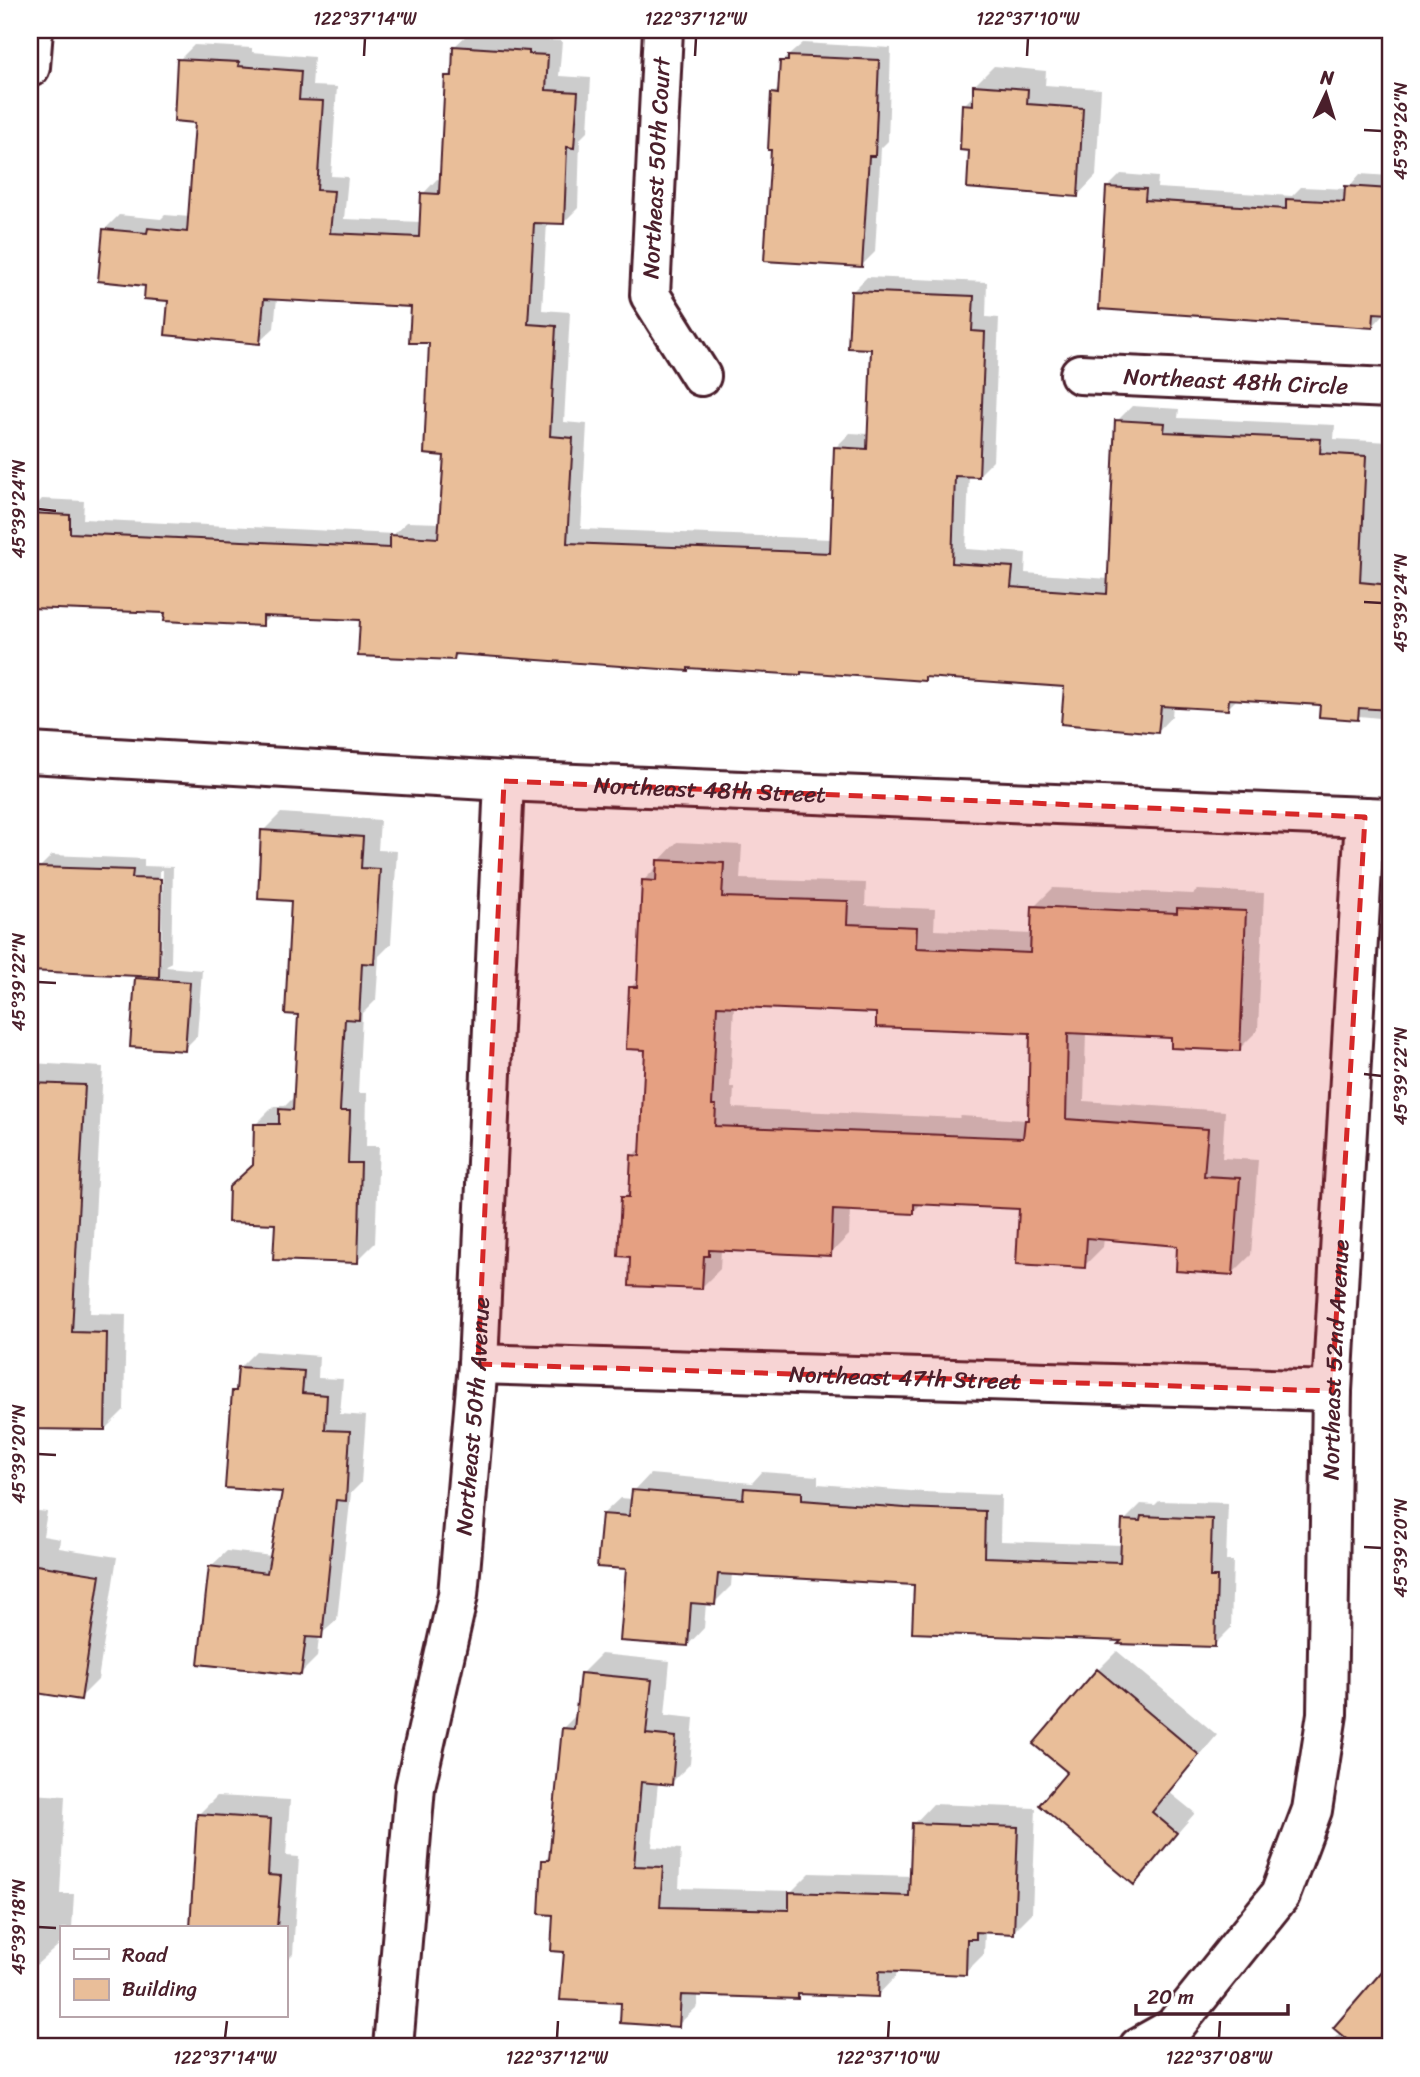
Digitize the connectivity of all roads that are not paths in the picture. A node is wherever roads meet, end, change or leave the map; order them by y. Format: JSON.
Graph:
{"nodes":[{"id":1,"x":33,"y":30,"type":"edge"},
{"id":2,"x":663,"y":30,"type":"edge"},
{"id":3,"x":30,"y":67,"type":"edge"},
{"id":4,"x":1080,"y":374,"type":"dead end"},
{"id":5,"x":701,"y":376,"type":"dead end"},
{"id":6,"x":1390,"y":388,"type":"edge"},
{"id":7,"x":30,"y":753,"type":"edge"},
{"id":8,"x":504,"y":781,"type":"junction"},
{"id":9,"x":1378,"y":817,"type":"edge"},
{"id":10,"x":478,"y":1364,"type":"junction"},
{"id":11,"x":1332,"y":1391,"type":"junction"},
{"id":12,"x":393,"y":2047,"type":"edge"},
{"id":13,"x":1139,"y":2047,"type":"edge"}],
"edges":[{"from":1,"to":3,"type":"street"},
{"from":2,"to":5,"type":"street","name":"Northeast 50th Court"},
{"from":4,"to":6,"type":"street","name":"Northeast 48th Circle"},
{"from":7,"to":8,"type":"street","name":"Northeast 48th Street"},
{"from":8,"to":9,"type":"street","name":"Northeast 48th Street"},
{"from":8,"to":10,"type":"street","name":"Northeast 50th Avenue"},
{"from":9,"to":11,"type":"street","name":"Northeast 52nd Avenue"},
{"from":10,"to":11,"type":"street","name":"Northeast 47th Street"},
{"from":10,"to":12,"type":"street","name":"Northeast 50th Avenue"},
{"from":11,"to":13,"type":"street","name":"Northeast 52nd Avenue"}]}
